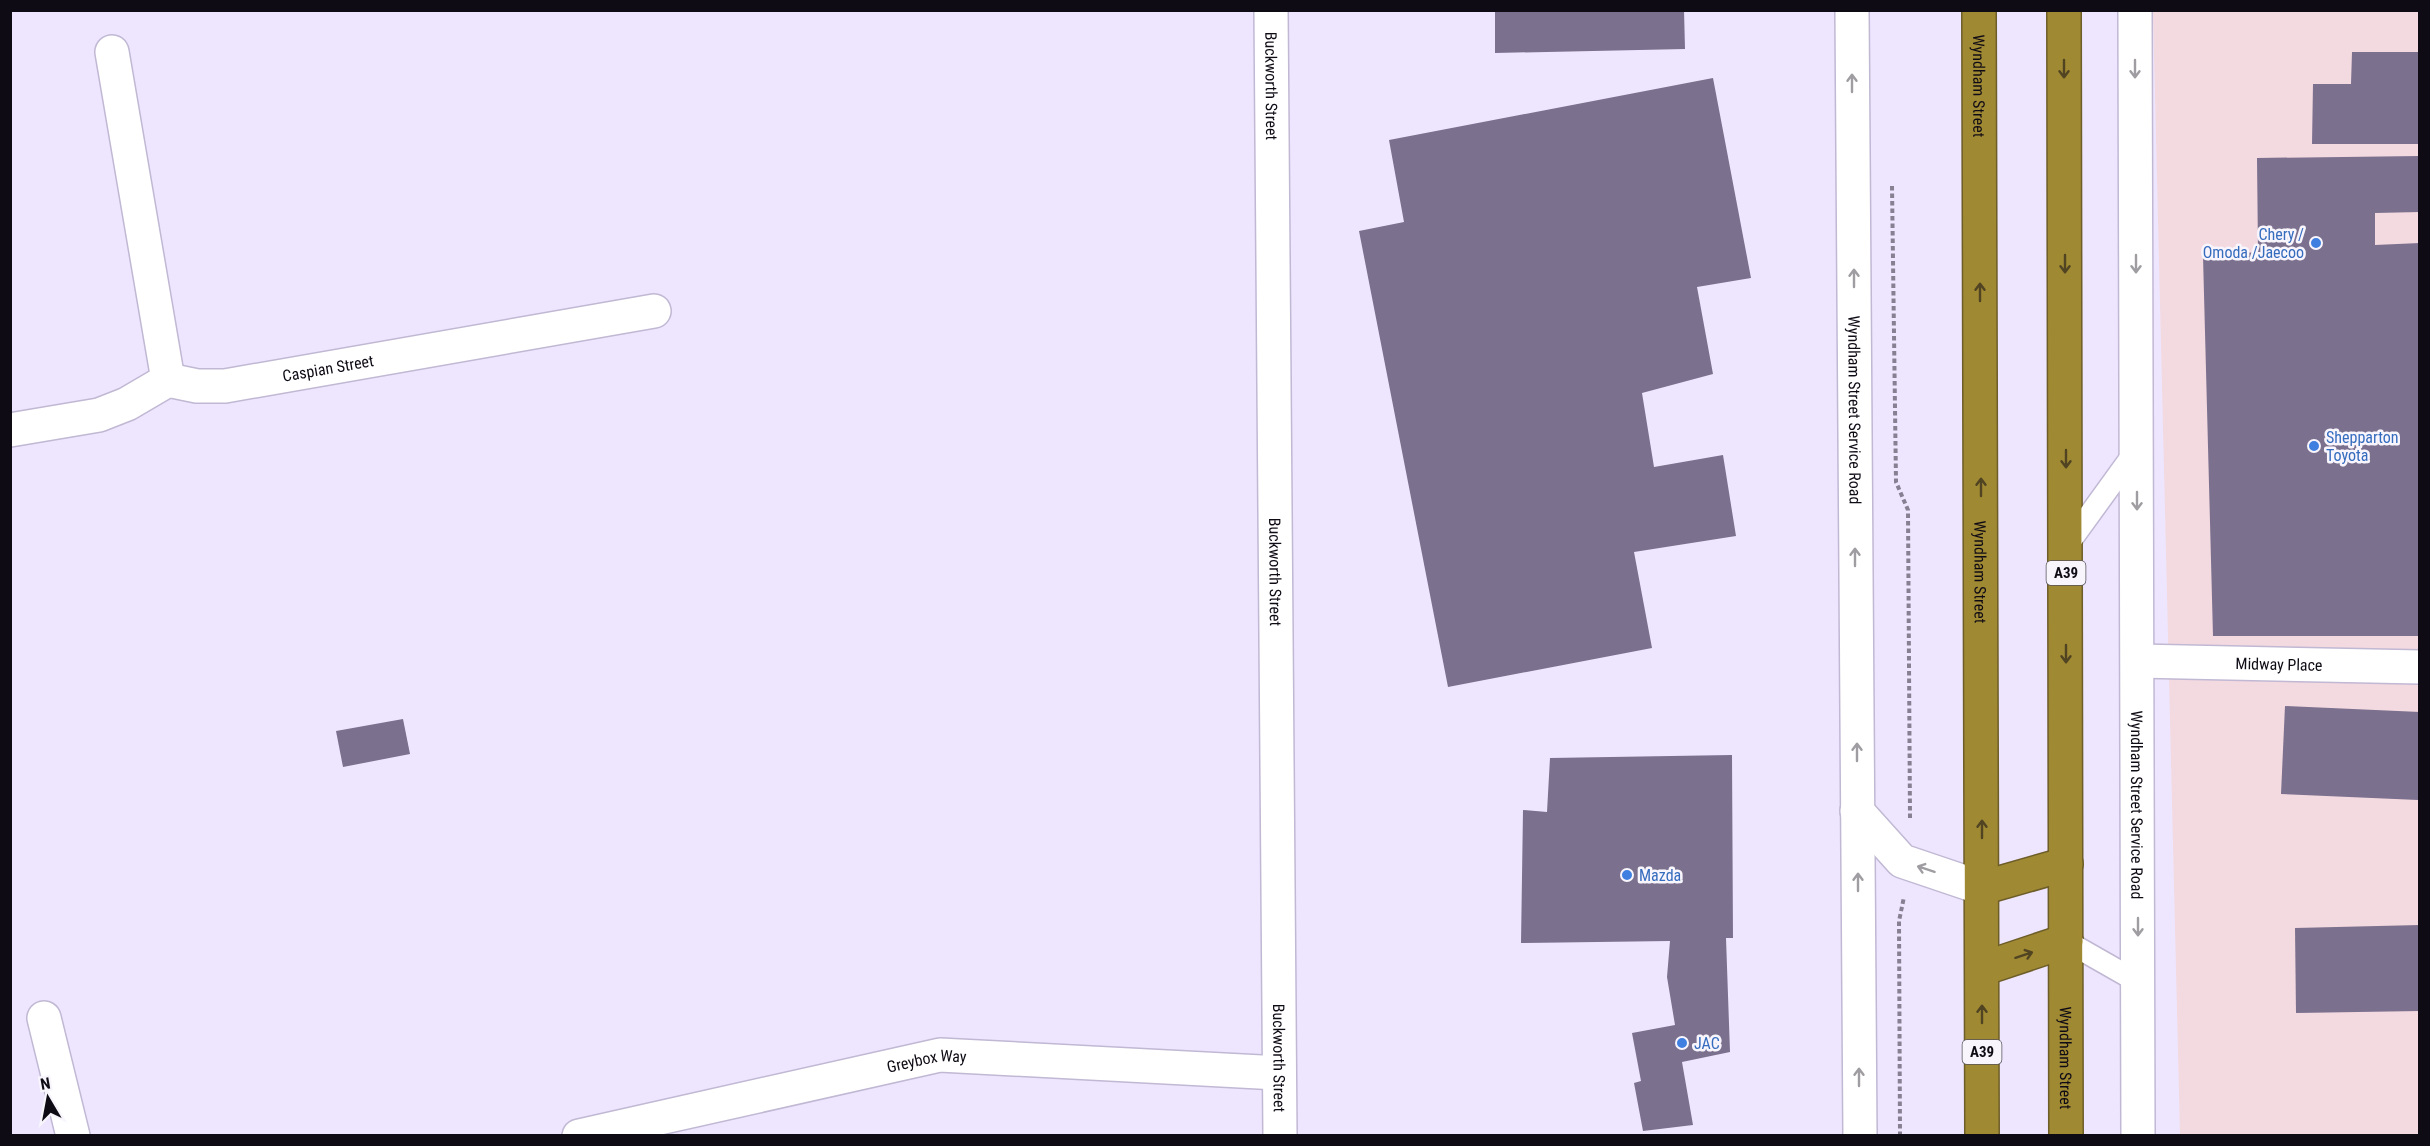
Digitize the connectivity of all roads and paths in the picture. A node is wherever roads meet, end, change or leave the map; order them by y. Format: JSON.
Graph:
{"nodes":[{"id":1,"x":1271,"y":10,"type":"edge"},
{"id":2,"x":1852,"y":10,"type":"edge"},
{"id":3,"x":1979,"y":10,"type":"edge"},
{"id":4,"x":2064,"y":10,"type":"edge"},
{"id":5,"x":2135,"y":10,"type":"edge"},
{"id":6,"x":112,"y":52,"type":"dead end"},
{"id":7,"x":1892,"y":181,"type":"dead end"},
{"id":8,"x":654,"y":311,"type":"dead end"},
{"id":9,"x":168,"y":380,"type":"junction"},
{"id":10,"x":10,"y":430,"type":"edge"},
{"id":11,"x":2137,"y":449,"type":"junction"},
{"id":12,"x":2066,"y":547,"type":"junction"},
{"id":13,"x":2138,"y":661,"type":"junction"},
{"id":14,"x":2420,"y":667,"type":"edge"},
{"id":15,"x":1857,"y":811,"type":"junction"},
{"id":16,"x":1909,"y":864,"type":"junction"},
{"id":17,"x":2066,"y":864,"type":"junction"},
{"id":18,"x":1982,"y":888,"type":"junction"},
{"id":19,"x":2066,"y":941,"type":"junction"},
{"id":20,"x":1982,"y":969,"type":"junction"},
{"id":21,"x":2138,"y":982,"type":"junction"},
{"id":22,"x":44,"y":1018,"type":"dead end"},
{"id":23,"x":1279,"y":1073,"type":"junction"},
{"id":24,"x":73,"y":1136,"type":"edge"},
{"id":25,"x":579,"y":1136,"type":"edge"},
{"id":26,"x":1280,"y":1136,"type":"edge"},
{"id":27,"x":1860,"y":1136,"type":"edge"},
{"id":28,"x":1900,"y":1136,"type":"edge"},
{"id":29,"x":1982,"y":1136,"type":"edge"},
{"id":30,"x":2066,"y":1136,"type":"edge"},
{"id":31,"x":2138,"y":1136,"type":"edge"}],
"edges":[{"from":1,"to":23,"type":"street","name":"Buckworth Street"},
{"from":15,"to":2,"type":"street","name":"Wyndham Street Service Road","one_way":true},
{"from":18,"to":3,"type":"highway","name":"Wyndham Street","number":"A39","one_way":true},
{"from":4,"to":12,"type":"highway","name":"Wyndham Street","number":"A39","one_way":true},
{"from":5,"to":11,"type":"street","name":"Wyndham Street Service Road","one_way":true},
{"from":6,"to":9,"type":"street"},
{"from":7,"to":16,"type":"path"},
{"from":8,"to":9,"type":"street","name":"Caspian Street"},
{"from":9,"to":10,"type":"street"},
{"from":11,"to":12,"type":"lane"},
{"from":11,"to":13,"type":"street","name":"Wyndham Street Service Road","one_way":true},
{"from":12,"to":17,"type":"highway","name":"Wyndham Street","number":"A39","one_way":true},
{"from":13,"to":14,"type":"street","name":"Midway Place"},
{"from":13,"to":21,"type":"street","name":"Wyndham Street Service Road","one_way":true},
{"from":15,"to":16,"type":"street"},
{"from":27,"to":15,"type":"street","name":"Wyndham Street Service Road","one_way":true},
{"from":18,"to":16,"type":"street","one_way":true},
{"from":16,"to":28,"type":"path"},
{"from":17,"to":18,"type":"highway"},
{"from":17,"to":19,"type":"highway","name":"Wyndham Street","number":"A39"},
{"from":18,"to":20,"type":"highway","name":"Wyndham Street","number":"A39"},
{"from":20,"to":19,"type":"highway","one_way":true},
{"from":19,"to":21,"type":"lane"},
{"from":19,"to":30,"type":"highway","name":"Wyndham Street","number":"A39"},
{"from":29,"to":20,"type":"highway","name":"Wyndham Street","number":"A39","one_way":true},
{"from":21,"to":31,"type":"street","name":"Wyndham Street Service Road"},
{"from":22,"to":24,"type":"street"},
{"from":23,"to":25,"type":"street","name":"Greybox Way"},
{"from":23,"to":26,"type":"street","name":"Buckworth Street"}]}
